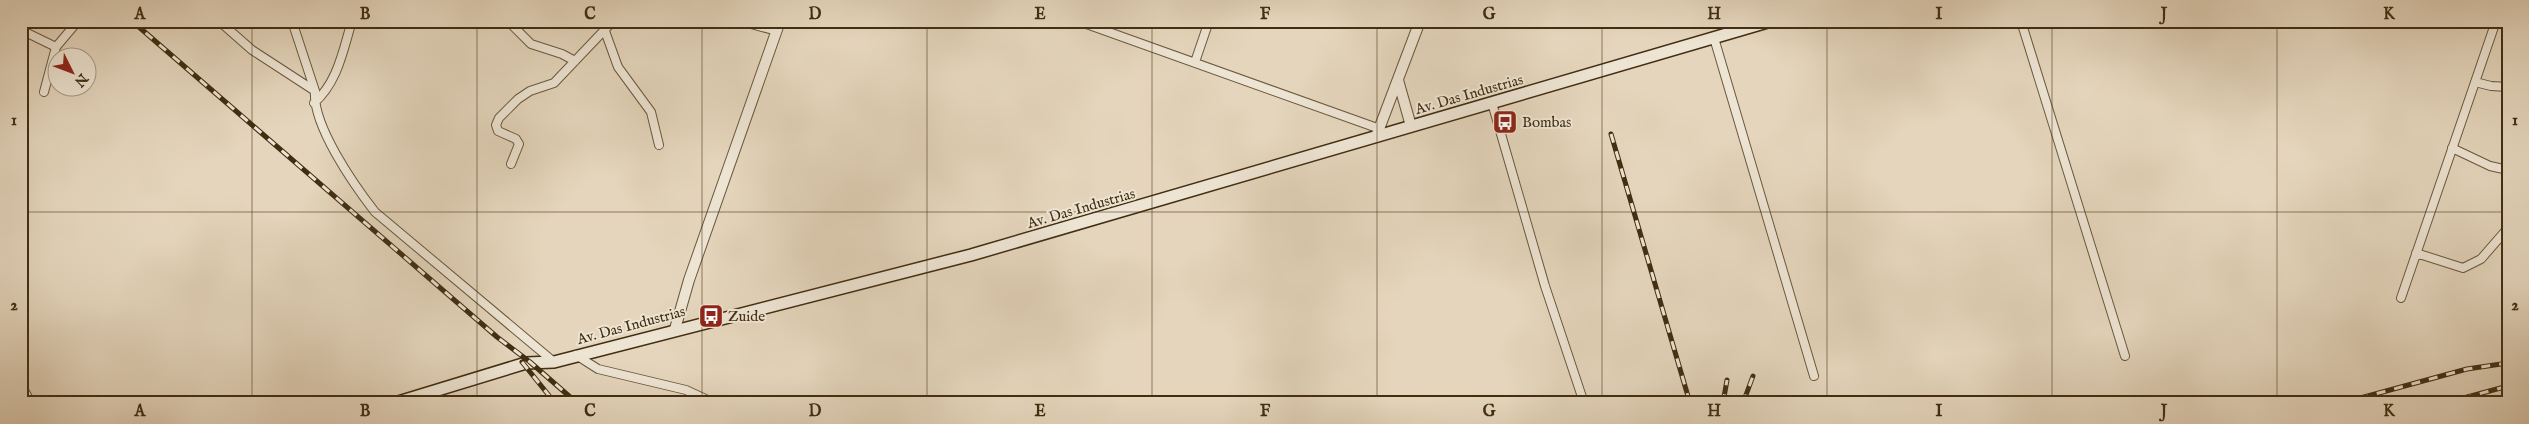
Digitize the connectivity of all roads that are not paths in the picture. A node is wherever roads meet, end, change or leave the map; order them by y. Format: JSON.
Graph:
{"nodes":[{"id":1,"x":78,"y":21,"type":"edge"},
{"id":2,"x":219,"y":21,"type":"edge"},
{"id":3,"x":292,"y":21,"type":"edge"},
{"id":4,"x":352,"y":21,"type":"edge"},
{"id":5,"x":508,"y":21,"type":"edge"},
{"id":6,"x":613,"y":21,"type":"edge"},
{"id":7,"x":740,"y":21,"type":"edge"},
{"id":8,"x":1078,"y":21,"type":"edge"},
{"id":9,"x":1210,"y":21,"type":"edge"},
{"id":10,"x":1420,"y":21,"type":"edge"},
{"id":11,"x":1771,"y":21,"type":"edge"},
{"id":12,"x":2021,"y":21,"type":"edge"},
{"id":13,"x":2496,"y":21,"type":"edge"},
{"id":14,"x":778,"y":26,"type":"edge"},
{"id":15,"x":21,"y":30,"type":"edge"},
{"id":16,"x":605,"y":31,"type":"junction"},
{"id":17,"x":1714,"y":38,"type":"junction"},
{"id":18,"x":56,"y":47,"type":"junction"},
{"id":19,"x":575,"y":61,"type":"junction"},
{"id":20,"x":1196,"y":62,"type":"junction"},
{"id":21,"x":1398,"y":80,"type":"junction"},
{"id":22,"x":2475,"y":82,"type":"junction"},
{"id":23,"x":2508,"y":87,"type":"edge"},
{"id":24,"x":315,"y":91,"type":"junction"},
{"id":25,"x":44,"y":92,"type":"dead end"},
{"id":26,"x":314,"y":103,"type":"junction"},
{"id":27,"x":1492,"y":103,"type":"junction"},
{"id":28,"x":1411,"y":126,"type":"junction"},
{"id":29,"x":1378,"y":133,"type":"junction"},
{"id":30,"x":659,"y":145,"type":"dead end"},
{"id":31,"x":2452,"y":148,"type":"junction"},
{"id":32,"x":511,"y":164,"type":"dead end"},
{"id":33,"x":2508,"y":170,"type":"edge"},
{"id":34,"x":2508,"y":228,"type":"edge"},
{"id":35,"x":2416,"y":253,"type":"junction"},
{"id":36,"x":2401,"y":298,"type":"dead end"},
{"id":37,"x":674,"y":329,"type":"junction"},
{"id":38,"x":576,"y":355,"type":"junction"},
{"id":39,"x":2125,"y":356,"type":"dead end"},
{"id":40,"x":554,"y":362,"type":"junction"},
{"id":41,"x":1814,"y":376,"type":"dead end"},
{"id":42,"x":21,"y":387,"type":"edge"},
{"id":43,"x":30,"y":403,"type":"edge"},
{"id":44,"x":395,"y":403,"type":"edge"},
{"id":45,"x":714,"y":403,"type":"edge"},
{"id":46,"x":1584,"y":403,"type":"edge"}],
"edges":[{"from":1,"to":18,"type":"street"},
{"from":2,"to":24,"type":"street"},
{"from":3,"to":24,"type":"street"},
{"from":4,"to":26,"type":"street"},
{"from":5,"to":19,"type":"street"},
{"from":6,"to":16,"type":"street"},
{"from":7,"to":14,"type":"street"},
{"from":8,"to":20,"type":"street"},
{"from":9,"to":20,"type":"street"},
{"from":10,"to":21,"type":"street"},
{"from":11,"to":17,"type":"main road","name":"Av. Das Industrias"},
{"from":12,"to":39,"type":"street"},
{"from":13,"to":22,"type":"street"},
{"from":14,"to":37,"type":"street"},
{"from":15,"to":18,"type":"street"},
{"from":16,"to":19,"type":"street"},
{"from":16,"to":30,"type":"street"},
{"from":17,"to":27,"type":"main road","name":"Av. Das Industrias"},
{"from":17,"to":41,"type":"street"},
{"from":18,"to":25,"type":"street"},
{"from":19,"to":32,"type":"street"},
{"from":20,"to":29,"type":"street"},
{"from":21,"to":28,"type":"street"},
{"from":21,"to":29,"type":"street"},
{"from":22,"to":23,"type":"street"},
{"from":22,"to":31,"type":"street"},
{"from":24,"to":26,"type":"street"},
{"from":26,"to":40,"type":"street"},
{"from":27,"to":28,"type":"main road","name":"Av. Das Industrias"},
{"from":27,"to":46,"type":"street"},
{"from":28,"to":29,"type":"main road","name":"Av. Das Industrias"},
{"from":29,"to":37,"type":"main road","name":"Av. Das Industrias"},
{"from":31,"to":33,"type":"street"},
{"from":31,"to":35,"type":"street"},
{"from":34,"to":35,"type":"street"},
{"from":35,"to":36,"type":"street"},
{"from":37,"to":38,"type":"main road","name":"Av. Das Industrias"},
{"from":38,"to":40,"type":"main road","name":"Av. Das Industrias"},
{"from":38,"to":45,"type":"street"},
{"from":40,"to":44,"type":"main road","name":"Av. Das Industrias"},
{"from":42,"to":43,"type":"street"}]}
